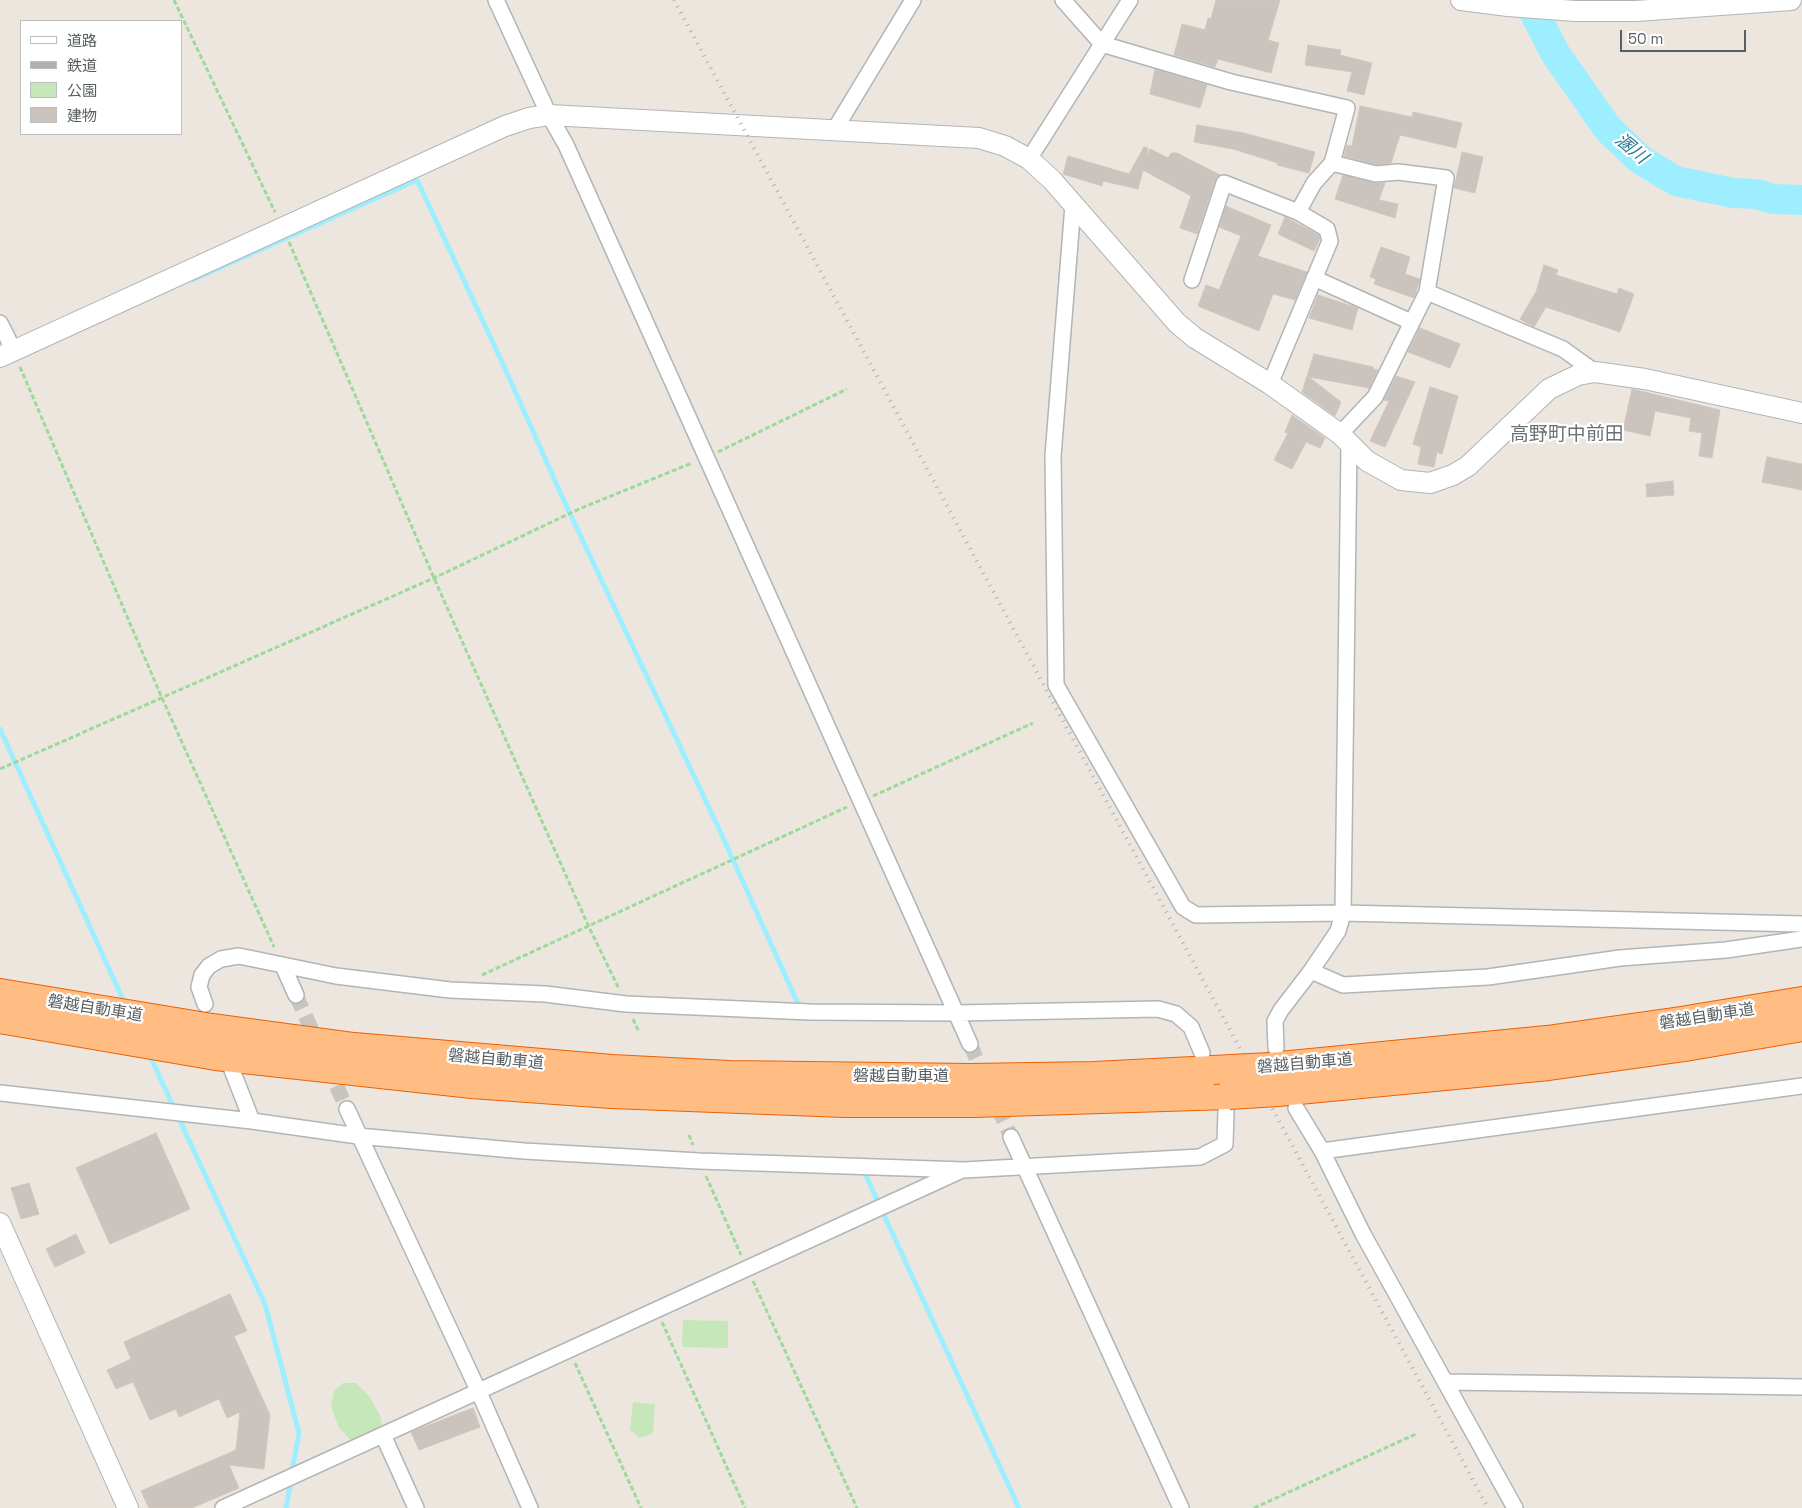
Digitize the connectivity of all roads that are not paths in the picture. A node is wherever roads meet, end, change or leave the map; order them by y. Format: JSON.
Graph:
{"nodes":[{"id":1,"x":496,"y":0,"type":"edge"},
{"id":2,"x":913,"y":0,"type":"edge"},
{"id":3,"x":1063,"y":0,"type":"edge"},
{"id":4,"x":1130,"y":0,"type":"edge"},
{"id":5,"x":1461,"y":0,"type":"edge"},
{"id":6,"x":1790,"y":0,"type":"edge"},
{"id":7,"x":1102,"y":44,"type":"junction"},
{"id":8,"x":549,"y":115,"type":"junction"},
{"id":9,"x":835,"y":129,"type":"junction"},
{"id":10,"x":1029,"y":159,"type":"junction"},
{"id":11,"x":1332,"y":163,"type":"junction"},
{"id":12,"x":1073,"y":205,"type":"junction"},
{"id":13,"x":1298,"y":212,"type":"junction"},
{"id":14,"x":1314,"y":278,"type":"junction"},
{"id":15,"x":1192,"y":280,"type":"dead end"},
{"id":16,"x":1426,"y":292,"type":"junction"},
{"id":17,"x":1411,"y":322,"type":"junction"},
{"id":18,"x":0,"y":323,"type":"edge"},
{"id":19,"x":7,"y":354,"type":"edge"},
{"id":20,"x":1595,"y":372,"type":"junction"},
{"id":21,"x":1270,"y":384,"type":"junction"},
{"id":22,"x":1802,"y":413,"type":"edge"},
{"id":23,"x":1344,"y":440,"type":"junction"},
{"id":24,"x":1343,"y":913,"type":"junction"},
{"id":25,"x":1802,"y":924,"type":"edge"},
{"id":26,"x":1802,"y":939,"type":"edge"},
{"id":27,"x":283,"y":966,"type":"junction"},
{"id":28,"x":1311,"y":971,"type":"junction"},
{"id":29,"x":0,"y":978,"type":"edge"},
{"id":30,"x":34,"y":992,"type":"junction"},
{"id":31,"x":0,"y":993,"type":"edge"},
{"id":32,"x":296,"y":995,"type":"tunnel mouth"},
{"id":33,"x":1802,"y":1001,"type":"edge"},
{"id":34,"x":957,"y":1013,"type":"junction"},
{"id":35,"x":205,"y":1016,"type":"junction"},
{"id":36,"x":0,"y":1019,"type":"edge"},
{"id":37,"x":1802,"y":1027,"type":"edge"},
{"id":38,"x":0,"y":1032,"type":"edge"},
{"id":39,"x":43,"y":1033,"type":"junction"},
{"id":40,"x":970,"y":1044,"type":"tunnel mouth"},
{"id":41,"x":1208,"y":1062,"type":"junction"},
{"id":42,"x":224,"y":1063,"type":"junction"},
{"id":43,"x":1280,"y":1079,"type":"junction"},
{"id":44,"x":1802,"y":1086,"type":"edge"},
{"id":45,"x":0,"y":1093,"type":"edge"},
{"id":46,"x":1228,"y":1103,"type":"junction"},
{"id":47,"x":347,"y":1109,"type":"tunnel mouth"},
{"id":48,"x":252,"y":1121,"type":"junction"},
{"id":49,"x":358,"y":1136,"type":"junction"},
{"id":50,"x":1011,"y":1137,"type":"tunnel mouth"},
{"id":51,"x":1322,"y":1151,"type":"junction"},
{"id":52,"x":1024,"y":1165,"type":"junction"},
{"id":53,"x":964,"y":1170,"type":"junction"},
{"id":54,"x":0,"y":1222,"type":"edge"},
{"id":55,"x":1446,"y":1382,"type":"junction"},
{"id":56,"x":1802,"y":1387,"type":"edge"},
{"id":57,"x":478,"y":1390,"type":"junction"},
{"id":58,"x":383,"y":1435,"type":"junction"},
{"id":59,"x":128,"y":1508,"type":"edge"},
{"id":60,"x":223,"y":1508,"type":"edge"},
{"id":61,"x":416,"y":1508,"type":"edge"},
{"id":62,"x":530,"y":1508,"type":"edge"},
{"id":63,"x":1181,"y":1508,"type":"edge"},
{"id":64,"x":1515,"y":1508,"type":"edge"}],
"edges":[{"from":1,"to":8,"type":"street"},
{"from":2,"to":9,"type":"street"},
{"from":3,"to":7,"type":"street"},
{"from":4,"to":7,"type":"street"},
{"from":5,"to":6,"type":"street"},
{"from":7,"to":10,"type":"street"},
{"from":7,"to":11,"type":"street"},
{"from":8,"to":9,"type":"street"},
{"from":8,"to":19,"type":"street"},
{"from":8,"to":34,"type":"street"},
{"from":9,"to":10,"type":"street"},
{"from":10,"to":12,"type":"street"},
{"from":11,"to":13,"type":"street"},
{"from":11,"to":16,"type":"street"},
{"from":12,"to":21,"type":"street"},
{"from":12,"to":24,"type":"street"},
{"from":13,"to":14,"type":"street"},
{"from":13,"to":15,"type":"street"},
{"from":14,"to":17,"type":"street"},
{"from":14,"to":21,"type":"street"},
{"from":16,"to":17,"type":"street"},
{"from":16,"to":20,"type":"street"},
{"from":17,"to":23,"type":"street"},
{"from":18,"to":19,"type":"street"},
{"from":20,"to":22,"type":"street"},
{"from":20,"to":23,"type":"street"},
{"from":21,"to":23,"type":"street"},
{"from":23,"to":24,"type":"street"},
{"from":24,"to":25,"type":"street"},
{"from":24,"to":28,"type":"street"},
{"from":26,"to":28,"type":"street"},
{"from":27,"to":32,"type":"street"},
{"from":27,"to":34,"type":"street"},
{"from":27,"to":35,"type":"street"},
{"from":28,"to":43,"type":"street"},
{"from":29,"to":30,"type":"highway"},
{"from":30,"to":31,"type":"highway","name":"磐越自動車道"},
{"from":30,"to":35,"type":"highway","name":"磐越自動車道"},
{"from":33,"to":43,"type":"highway","name":"磐越自動車道"},
{"from":34,"to":40,"type":"street"},
{"from":34,"to":41,"type":"street"},
{"from":35,"to":41,"type":"highway","name":"磐越自動車道"},
{"from":36,"to":39,"type":"highway","name":"磐越自動車道"},
{"from":37,"to":43,"type":"highway","name":"磐越自動車道"},
{"from":38,"to":39,"type":"highway"},
{"from":39,"to":42,"type":"highway","name":"磐越自動車道"},
{"from":41,"to":43,"type":"highway","name":"磐越自動車道","bridge":true},
{"from":42,"to":46,"type":"highway","name":"磐越自動車道"},
{"from":42,"to":48,"type":"street"},
{"from":43,"to":46,"type":"highway","name":"磐越自動車道","bridge":true},
{"from":43,"to":51,"type":"street"},
{"from":44,"to":51,"type":"street"},
{"from":45,"to":48,"type":"street"},
{"from":46,"to":52,"type":"street"},
{"from":47,"to":49,"type":"street"},
{"from":48,"to":49,"type":"street"},
{"from":49,"to":53,"type":"street"},
{"from":49,"to":57,"type":"street"},
{"from":50,"to":52,"type":"street"},
{"from":51,"to":55,"type":"street"},
{"from":52,"to":53,"type":"street"},
{"from":52,"to":63,"type":"street"},
{"from":53,"to":57,"type":"street"},
{"from":54,"to":59,"type":"street"},
{"from":55,"to":56,"type":"street"},
{"from":55,"to":64,"type":"street"},
{"from":57,"to":58,"type":"street"},
{"from":57,"to":62,"type":"street"},
{"from":58,"to":60,"type":"street"},
{"from":58,"to":61,"type":"street"}]}
